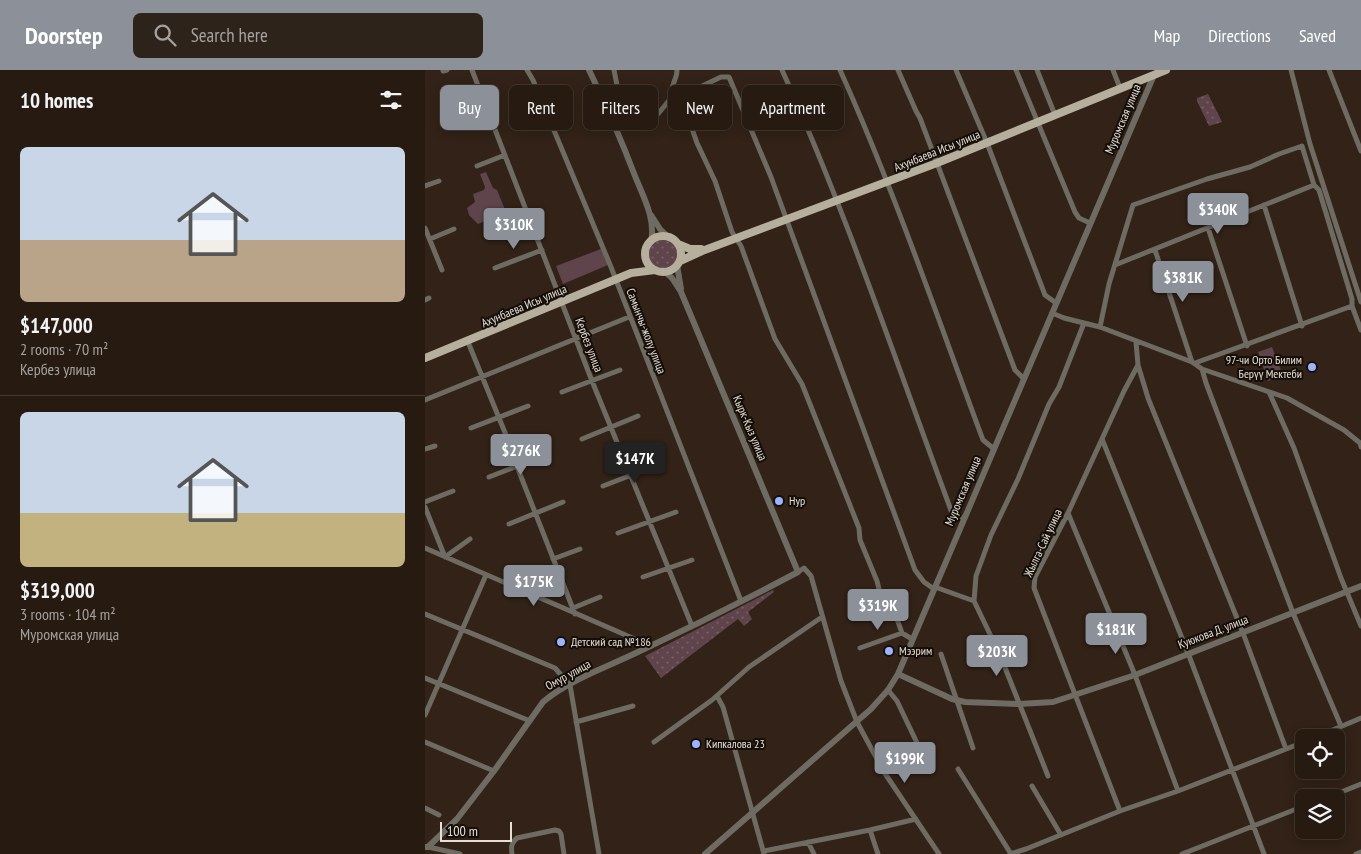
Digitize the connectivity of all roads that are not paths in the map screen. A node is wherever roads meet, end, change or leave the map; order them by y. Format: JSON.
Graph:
{"nodes":[{"id":1,"x":472,"y":70,"type":"edge"},
{"id":2,"x":527,"y":70,"type":"edge"},
{"id":3,"x":589,"y":70,"type":"edge"},
{"id":4,"x":614,"y":70,"type":"edge"},
{"id":5,"x":677,"y":70,"type":"edge"},
{"id":6,"x":782,"y":70,"type":"edge"},
{"id":7,"x":840,"y":70,"type":"edge"},
{"id":8,"x":898,"y":70,"type":"edge"},
{"id":9,"x":956,"y":70,"type":"edge"},
{"id":10,"x":1016,"y":70,"type":"edge"},
{"id":11,"x":1037,"y":70,"type":"edge"},
{"id":12,"x":1113,"y":70,"type":"edge"},
{"id":13,"x":1166,"y":70,"type":"edge"},
{"id":14,"x":1291,"y":70,"type":"edge"},
{"id":15,"x":1329,"y":70,"type":"edge"},
{"id":16,"x":1154,"y":75,"type":"junction"},
{"id":17,"x":478,"y":85,"type":"edge"},
{"id":18,"x":596,"y":85,"type":"edge"},
{"id":19,"x":617,"y":85,"type":"edge"},
{"id":20,"x":672,"y":85,"type":"edge"},
{"id":21,"x":703,"y":85,"type":"edge"},
{"id":22,"x":1120,"y":88,"type":"junction"},
{"id":23,"x":668,"y":104,"type":"edge"},
{"id":24,"x":658,"y":114,"type":"edge"},
{"id":25,"x":1055,"y":115,"type":"junction"},
{"id":26,"x":1038,"y":122,"type":"junction"},
{"id":27,"x":495,"y":130,"type":"edge"},
{"id":28,"x":617,"y":130,"type":"edge"},
{"id":29,"x":692,"y":130,"type":"edge"},
{"id":30,"x":987,"y":143,"type":"junction"},
{"id":31,"x":1361,"y":151,"type":"edge"},
{"id":32,"x":505,"y":155,"type":"junction"},
{"id":33,"x":937,"y":163,"type":"junction"},
{"id":34,"x":477,"y":166,"type":"dead end"},
{"id":35,"x":439,"y":181,"type":"dead end"},
{"id":36,"x":887,"y":182,"type":"junction"},
{"id":37,"x":1314,"y":185,"type":"junction"},
{"id":38,"x":425,"y":186,"type":"edge"},
{"id":39,"x":837,"y":202,"type":"junction"},
{"id":40,"x":1264,"y":205,"type":"junction"},
{"id":41,"x":649,"y":212,"type":"junction"},
{"id":42,"x":787,"y":220,"type":"junction"},
{"id":43,"x":1090,"y":223,"type":"junction"},
{"id":44,"x":425,"y":228,"type":"edge"},
{"id":45,"x":1208,"y":228,"type":"junction"},
{"id":46,"x":454,"y":229,"type":"dead end"},
{"id":47,"x":669,"y":238,"type":"junction"},
{"id":48,"x":430,"y":239,"type":"junction"},
{"id":49,"x":737,"y":239,"type":"junction"},
{"id":50,"x":651,"y":242,"type":"junction"},
{"id":51,"x":678,"y":244,"type":"junction"},
{"id":52,"x":432,"y":246,"type":"junction"},
{"id":53,"x":713,"y":246,"type":"junction"},
{"id":54,"x":425,"y":249,"type":"edge"},
{"id":55,"x":542,"y":250,"type":"junction"},
{"id":56,"x":1155,"y":250,"type":"junction"},
{"id":57,"x":646,"y":257,"type":"junction"},
{"id":58,"x":679,"y":263,"type":"junction"},
{"id":59,"x":1115,"y":265,"type":"junction"},
{"id":60,"x":495,"y":268,"type":"dead end"},
{"id":61,"x":442,"y":270,"type":"dead end"},
{"id":62,"x":655,"y":270,"type":"junction"},
{"id":63,"x":665,"y":272,"type":"junction"},
{"id":64,"x":631,"y":273,"type":"junction"},
{"id":65,"x":615,"y":279,"type":"junction"},
{"id":66,"x":681,"y":292,"type":"junction"},
{"id":67,"x":561,"y":302,"type":"junction"},
{"id":68,"x":1361,"y":302,"type":"edge"},
{"id":69,"x":1056,"y":303,"type":"junction"},
{"id":70,"x":1351,"y":306,"type":"junction"},
{"id":71,"x":1052,"y":313,"type":"junction"},
{"id":72,"x":629,"y":317,"type":"junction"},
{"id":73,"x":1084,"y":323,"type":"junction"},
{"id":74,"x":1302,"y":326,"type":"junction"},
{"id":75,"x":1100,"y":327,"type":"junction"},
{"id":76,"x":1361,"y":330,"type":"edge"},
{"id":77,"x":576,"y":339,"type":"junction"},
{"id":78,"x":468,"y":342,"type":"junction"},
{"id":79,"x":1136,"y":342,"type":"junction"},
{"id":80,"x":1247,"y":346,"type":"junction"},
{"id":81,"x":425,"y":358,"type":"edge"},
{"id":82,"x":1194,"y":363,"type":"junction"},
{"id":83,"x":1138,"y":365,"type":"junction"},
{"id":84,"x":1203,"y":369,"type":"junction"},
{"id":85,"x":620,"y":370,"type":"dead end"},
{"id":86,"x":482,"y":377,"type":"junction"},
{"id":87,"x":1024,"y":378,"type":"junction"},
{"id":88,"x":591,"y":381,"type":"junction"},
{"id":89,"x":1269,"y":391,"type":"junction"},
{"id":90,"x":562,"y":392,"type":"dead end"},
{"id":91,"x":425,"y":400,"type":"edge"},
{"id":92,"x":528,"y":406,"type":"dead end"},
{"id":93,"x":638,"y":416,"type":"dead end"},
{"id":94,"x":499,"y":418,"type":"junction"},
{"id":95,"x":610,"y":427,"type":"junction"},
{"id":96,"x":471,"y":428,"type":"dead end"},
{"id":97,"x":582,"y":439,"type":"dead end"},
{"id":98,"x":1102,"y":439,"type":"junction"},
{"id":99,"x":435,"y":446,"type":"dead end"},
{"id":100,"x":1361,"y":447,"type":"edge"},
{"id":101,"x":425,"y":449,"type":"edge"},
{"id":102,"x":994,"y":449,"type":"junction"},
{"id":103,"x":546,"y":455,"type":"dead end"},
{"id":104,"x":660,"y":464,"type":"dead end"},
{"id":105,"x":518,"y":466,"type":"junction"},
{"id":106,"x":630,"y":475,"type":"junction"},
{"id":107,"x":489,"y":477,"type":"dead end"},
{"id":108,"x":603,"y":486,"type":"dead end"},
{"id":109,"x":453,"y":490,"type":"dead end"},
{"id":110,"x":425,"y":502,"type":"edge"},
{"id":111,"x":563,"y":502,"type":"dead end"},
{"id":112,"x":425,"y":507,"type":"edge"},
{"id":113,"x":677,"y":512,"type":"dead end"},
{"id":114,"x":1069,"y":513,"type":"junction"},
{"id":115,"x":536,"y":514,"type":"junction"},
{"id":116,"x":964,"y":518,"type":"junction"},
{"id":117,"x":649,"y":522,"type":"junction"},
{"id":118,"x":509,"y":524,"type":"dead end"},
{"id":119,"x":618,"y":533,"type":"dead end"},
{"id":120,"x":470,"y":539,"type":"dead end"},
{"id":121,"x":425,"y":548,"type":"edge"},
{"id":122,"x":580,"y":549,"type":"dead end"},
{"id":123,"x":445,"y":557,"type":"junction"},
{"id":124,"x":553,"y":559,"type":"junction"},
{"id":125,"x":693,"y":560,"type":"dead end"},
{"id":126,"x":668,"y":568,"type":"junction"},
{"id":127,"x":798,"y":572,"type":"junction"},
{"id":128,"x":486,"y":575,"type":"junction"},
{"id":129,"x":643,"y":577,"type":"dead end"},
{"id":130,"x":1361,"y":586,"type":"edge"},
{"id":131,"x":935,"y":588,"type":"junction"},
{"id":132,"x":1347,"y":592,"type":"junction"},
{"id":133,"x":600,"y":597,"type":"dead end"},
{"id":134,"x":741,"y":601,"type":"junction"},
{"id":135,"x":974,"y":601,"type":"junction"},
{"id":136,"x":574,"y":611,"type":"junction"},
{"id":137,"x":1293,"y":613,"type":"junction"},
{"id":138,"x":425,"y":614,"type":"edge"},
{"id":139,"x":823,"y":617,"type":"junction"},
{"id":140,"x":691,"y":626,"type":"junction"},
{"id":141,"x":1361,"y":626,"type":"edge"},
{"id":142,"x":463,"y":630,"type":"junction"},
{"id":143,"x":902,"y":633,"type":"junction"},
{"id":144,"x":1243,"y":633,"type":"junction"},
{"id":145,"x":913,"y":639,"type":"junction"},
{"id":146,"x":651,"y":646,"type":"junction"},
{"id":147,"x":860,"y":648,"type":"dead end"},
{"id":148,"x":941,"y":654,"type":"dead end"},
{"id":149,"x":1188,"y":654,"type":"junction"},
{"id":150,"x":898,"y":674,"type":"junction"},
{"id":151,"x":1135,"y":675,"type":"junction"},
{"id":152,"x":425,"y":678,"type":"edge"},
{"id":153,"x":439,"y":684,"type":"junction"},
{"id":154,"x":570,"y":685,"type":"junction"},
{"id":155,"x":888,"y":690,"type":"junction"},
{"id":156,"x":1076,"y":695,"type":"junction"},
{"id":157,"x":717,"y":696,"type":"junction"},
{"id":158,"x":956,"y":700,"type":"junction"},
{"id":159,"x":1019,"y":704,"type":"junction"},
{"id":160,"x":633,"y":706,"type":"dead end"},
{"id":161,"x":425,"y":715,"type":"edge"},
{"id":162,"x":1361,"y":718,"type":"edge"},
{"id":163,"x":530,"y":722,"type":"junction"},
{"id":164,"x":576,"y":722,"type":"junction"},
{"id":165,"x":857,"y":722,"type":"junction"},
{"id":166,"x":1341,"y":726,"type":"junction"},
{"id":167,"x":1334,"y":729,"type":"edge"},
{"id":168,"x":425,"y":742,"type":"edge"},
{"id":169,"x":655,"y":742,"type":"dead end"},
{"id":170,"x":918,"y":746,"type":"dead end"},
{"id":171,"x":1295,"y":746,"type":"edge"},
{"id":172,"x":973,"y":748,"type":"dead end"},
{"id":173,"x":1286,"y":749,"type":"junction"},
{"id":174,"x":958,"y":768,"type":"dead end"},
{"id":175,"x":1233,"y":770,"type":"junction"},
{"id":176,"x":494,"y":771,"type":"junction"},
{"id":177,"x":1048,"y":776,"type":"dead end"},
{"id":178,"x":1361,"y":784,"type":"edge"},
{"id":179,"x":1032,"y":786,"type":"dead end"},
{"id":180,"x":1345,"y":790,"type":"edge"},
{"id":181,"x":1179,"y":791,"type":"junction"},
{"id":182,"x":425,"y":808,"type":"edge"},
{"id":183,"x":1295,"y":809,"type":"edge"},
{"id":184,"x":753,"y":812,"type":"junction"},
{"id":185,"x":1120,"y":812,"type":"junction"},
{"id":186,"x":439,"y":815,"type":"dead end"},
{"id":187,"x":916,"y":819,"type":"junction"},
{"id":188,"x":1254,"y":825,"type":"junction"},
{"id":189,"x":870,"y":830,"type":"junction"},
{"id":190,"x":1061,"y":835,"type":"junction"},
{"id":191,"x":808,"y":842,"type":"junction"},
{"id":192,"x":426,"y":848,"type":"edge"},
{"id":193,"x":438,"y":848,"type":"junction"},
{"id":194,"x":1361,"y":852,"type":"edge"},
{"id":195,"x":708,"y":853,"type":"edge"},
{"id":196,"x":764,"y":853,"type":"edge"},
{"id":197,"x":435,"y":854,"type":"edge"},
{"id":198,"x":460,"y":854,"type":"edge"},
{"id":199,"x":512,"y":854,"type":"edge"},
{"id":200,"x":564,"y":854,"type":"edge"},
{"id":201,"x":599,"y":854,"type":"edge"},
{"id":202,"x":814,"y":854,"type":"edge"},
{"id":203,"x":879,"y":854,"type":"edge"},
{"id":204,"x":939,"y":854,"type":"edge"},
{"id":205,"x":1010,"y":854,"type":"edge"},
{"id":206,"x":1182,"y":854,"type":"edge"},
{"id":207,"x":1264,"y":854,"type":"edge"},
{"id":208,"x":1355,"y":854,"type":"edge"}],
"edges":[{"from":1,"to":17,"type":"street","name":"Кербез улица"},
{"from":2,"to":65,"type":"street","name":"Самынчы-жолу улица"},
{"from":3,"to":18,"type":"street"},
{"from":4,"to":19,"type":"street"},
{"from":5,"to":20,"type":"street"},
{"from":6,"to":39,"type":"street"},
{"from":7,"to":36,"type":"street"},
{"from":8,"to":33,"type":"street"},
{"from":9,"to":30,"type":"street"},
{"from":10,"to":26,"type":"street"},
{"from":11,"to":25,"type":"street"},
{"from":12,"to":22,"type":"street"},
{"from":13,"to":16,"type":"main road","name":"Ахунбаева Исы улица"},
{"from":14,"to":68,"type":"street"},
{"from":15,"to":31,"type":"street"},
{"from":16,"to":22,"type":"main road","name":"Ахунбаева Исы улица"},
{"from":16,"to":43,"type":"street","name":"Муромская улица"},
{"from":21,"to":42,"type":"street"},
{"from":22,"to":25,"type":"main road","name":"Ахунбаева Исы улица"},
{"from":23,"to":24,"type":"street"},
{"from":25,"to":26,"type":"main road","name":"Ахунбаева Исы улица"},
{"from":26,"to":30,"type":"main road","name":"Ахунбаева Исы улица"},
{"from":26,"to":43,"type":"street"},
{"from":27,"to":32,"type":"street","name":"Кербез улица"},
{"from":28,"to":41,"type":"street"},
{"from":29,"to":49,"type":"street"},
{"from":30,"to":33,"type":"main road","name":"Ахунбаева Исы улица"},
{"from":30,"to":69,"type":"street"},
{"from":32,"to":34,"type":"street"},
{"from":32,"to":55,"type":"street","name":"Кербез улица"},
{"from":33,"to":36,"type":"main road","name":"Ахунбаева Исы улица"},
{"from":33,"to":87,"type":"street"},
{"from":35,"to":38,"type":"street"},
{"from":36,"to":39,"type":"main road","name":"Ахунбаева Исы улица"},
{"from":36,"to":102,"type":"street"},
{"from":37,"to":40,"type":"street"},
{"from":37,"to":59,"type":"street"},
{"from":37,"to":70,"type":"street"},
{"from":39,"to":42,"type":"main road","name":"Ахунбаева Исы улица"},
{"from":39,"to":116,"type":"street"},
{"from":40,"to":45,"type":"street"},
{"from":40,"to":74,"type":"street"},
{"from":41,"to":47,"type":"street"},
{"from":41,"to":50,"type":"street"},
{"from":42,"to":49,"type":"main road","name":"Ахунбаева Исы улица"},
{"from":42,"to":131,"type":"street"},
{"from":43,"to":69,"type":"street","name":"Муромская улица"},
{"from":44,"to":48,"type":"street"},
{"from":45,"to":56,"type":"street"},
{"from":45,"to":80,"type":"street"},
{"from":46,"to":48,"type":"street"},
{"from":47,"to":50,"type":"main road"},
{"from":47,"to":51,"type":"main road"},
{"from":48,"to":52,"type":"street"},
{"from":49,"to":53,"type":"main road","name":"Ахунбаева Исы улица"},
{"from":49,"to":143,"type":"street"},
{"from":50,"to":57,"type":"main road"},
{"from":51,"to":53,"type":"main road","name":"Ахунбаева Исы улица"},
{"from":51,"to":58,"type":"main road"},
{"from":52,"to":54,"type":"street"},
{"from":52,"to":61,"type":"street"},
{"from":53,"to":58,"type":"main road","name":"Ахунбаева Исы улица"},
{"from":55,"to":60,"type":"street"},
{"from":55,"to":67,"type":"street","name":"Кербез улица"},
{"from":56,"to":59,"type":"street"},
{"from":56,"to":82,"type":"street"},
{"from":57,"to":62,"type":"main road"},
{"from":57,"to":64,"type":"main road","name":"Ахунбаева Исы улица"},
{"from":58,"to":63,"type":"main road"},
{"from":58,"to":66,"type":"street","name":"Кырк-Кыз улица"},
{"from":59,"to":75,"type":"street"},
{"from":62,"to":63,"type":"main road"},
{"from":62,"to":64,"type":"main road","name":"Ахунбаева Исы улица"},
{"from":63,"to":66,"type":"street","name":"Кырк-Кыз улица"},
{"from":64,"to":65,"type":"main road","name":"Ахунбаева Исы улица"},
{"from":65,"to":67,"type":"main road","name":"Ахунбаева Исы улица"},
{"from":65,"to":72,"type":"street","name":"Самынчы-жолу улица"},
{"from":66,"to":127,"type":"street","name":"Кырк-Кыз улица"},
{"from":67,"to":77,"type":"street","name":"Кербез улица"},
{"from":67,"to":78,"type":"main road","name":"Ахунбаева Исы улица"},
{"from":69,"to":71,"type":"street","name":"Муромская улица"},
{"from":70,"to":74,"type":"street"},
{"from":70,"to":76,"type":"street"},
{"from":71,"to":73,"type":"street"},
{"from":71,"to":87,"type":"street","name":"Муромская улица"},
{"from":72,"to":77,"type":"street"},
{"from":72,"to":134,"type":"street","name":"Самынчы-жолу улица"},
{"from":73,"to":75,"type":"street"},
{"from":73,"to":135,"type":"street"},
{"from":74,"to":80,"type":"street"},
{"from":75,"to":79,"type":"street"},
{"from":77,"to":86,"type":"street"},
{"from":77,"to":88,"type":"street","name":"Кербез улица"},
{"from":78,"to":81,"type":"main road","name":"Ахунбаева Исы улица"},
{"from":78,"to":86,"type":"street"},
{"from":79,"to":82,"type":"street"},
{"from":79,"to":83,"type":"street"},
{"from":80,"to":82,"type":"street"},
{"from":82,"to":84,"type":"street"},
{"from":83,"to":98,"type":"street","name":"Жылга-Сай улица"},
{"from":83,"to":144,"type":"street"},
{"from":84,"to":89,"type":"street"},
{"from":84,"to":137,"type":"street"},
{"from":85,"to":88,"type":"street"},
{"from":86,"to":91,"type":"street"},
{"from":86,"to":94,"type":"street"},
{"from":87,"to":102,"type":"street","name":"Муромская улица"},
{"from":88,"to":90,"type":"street"},
{"from":88,"to":95,"type":"street","name":"Кербез улица"},
{"from":89,"to":100,"type":"street"},
{"from":89,"to":132,"type":"street"},
{"from":92,"to":94,"type":"street"},
{"from":93,"to":95,"type":"street"},
{"from":94,"to":96,"type":"street"},
{"from":94,"to":105,"type":"street"},
{"from":95,"to":97,"type":"street"},
{"from":95,"to":106,"type":"street","name":"Кербез улица"},
{"from":98,"to":114,"type":"street","name":"Жылга-Сай улица"},
{"from":98,"to":149,"type":"street"},
{"from":99,"to":101,"type":"street"},
{"from":102,"to":116,"type":"street","name":"Муромская улица"},
{"from":103,"to":105,"type":"street"},
{"from":104,"to":106,"type":"street"},
{"from":105,"to":107,"type":"street"},
{"from":105,"to":115,"type":"street"},
{"from":106,"to":108,"type":"street"},
{"from":106,"to":117,"type":"street","name":"Кербез улица"},
{"from":109,"to":110,"type":"street"},
{"from":111,"to":115,"type":"street"},
{"from":112,"to":123,"type":"street"},
{"from":113,"to":117,"type":"street"},
{"from":114,"to":151,"type":"street"},
{"from":114,"to":156,"type":"street","name":"Жылга-Сай улица"},
{"from":115,"to":118,"type":"street"},
{"from":115,"to":124,"type":"street"},
{"from":116,"to":131,"type":"street","name":"Муромская улица"},
{"from":117,"to":119,"type":"street"},
{"from":117,"to":126,"type":"street","name":"Кербез улица"},
{"from":120,"to":123,"type":"street"},
{"from":121,"to":123,"type":"street"},
{"from":122,"to":124,"type":"street"},
{"from":123,"to":128,"type":"street"},
{"from":124,"to":136,"type":"street"},
{"from":125,"to":126,"type":"street"},
{"from":126,"to":129,"type":"street"},
{"from":126,"to":140,"type":"street","name":"Кербез улица"},
{"from":127,"to":134,"type":"street","name":"Омур улица"},
{"from":127,"to":139,"type":"street"},
{"from":128,"to":136,"type":"street"},
{"from":128,"to":142,"type":"street"},
{"from":130,"to":132,"type":"street","name":"Куюкова Д. улица"},
{"from":131,"to":135,"type":"street"},
{"from":131,"to":145,"type":"street","name":"Муромская улица"},
{"from":132,"to":137,"type":"street","name":"Куюкова Д. улица"},
{"from":132,"to":141,"type":"street"},
{"from":133,"to":136,"type":"street"},
{"from":134,"to":140,"type":"street","name":"Омур улица"},
{"from":135,"to":159,"type":"street"},
{"from":136,"to":146,"type":"street"},
{"from":137,"to":144,"type":"street","name":"Куюкова Д. улица"},
{"from":137,"to":166,"type":"street"},
{"from":138,"to":142,"type":"street"},
{"from":139,"to":157,"type":"street"},
{"from":139,"to":165,"type":"street"},
{"from":140,"to":146,"type":"street","name":"Омур улица"},
{"from":142,"to":153,"type":"street"},
{"from":142,"to":154,"type":"street"},
{"from":143,"to":145,"type":"street"},
{"from":143,"to":147,"type":"street"},
{"from":144,"to":149,"type":"street","name":"Куюкова Д. улица"},
{"from":144,"to":173,"type":"street"},
{"from":145,"to":150,"type":"street","name":"Муромская улица"},
{"from":146,"to":154,"type":"street","name":"Омур улица"},
{"from":148,"to":158,"type":"street"},
{"from":149,"to":151,"type":"street","name":"Куюкова Д. улица"},
{"from":149,"to":175,"type":"street"},
{"from":150,"to":155,"type":"street","name":"Муромская улица"},
{"from":150,"to":158,"type":"street","name":"Куюкова Д. улица"},
{"from":151,"to":156,"type":"street","name":"Куюкова Д. улица"},
{"from":151,"to":181,"type":"street"},
{"from":152,"to":153,"type":"street"},
{"from":153,"to":161,"type":"street"},
{"from":153,"to":163,"type":"street"},
{"from":154,"to":163,"type":"street","name":"Омур улица"},
{"from":154,"to":164,"type":"street"},
{"from":155,"to":165,"type":"street","name":"Муромская улица"},
{"from":155,"to":170,"type":"street"},
{"from":156,"to":159,"type":"street","name":"Куюкова Д. улица"},
{"from":156,"to":185,"type":"street","name":"Жылга-Сай улица"},
{"from":157,"to":169,"type":"street"},
{"from":157,"to":184,"type":"street"},
{"from":158,"to":159,"type":"street","name":"Куюкова Д. улица"},
{"from":158,"to":172,"type":"street"},
{"from":159,"to":177,"type":"street"},
{"from":160,"to":164,"type":"street"},
{"from":162,"to":166,"type":"street"},
{"from":163,"to":176,"type":"street","name":"Омур улица"},
{"from":164,"to":201,"type":"street"},
{"from":165,"to":184,"type":"street","name":"Муромская улица"},
{"from":165,"to":187,"type":"street"},
{"from":166,"to":167,"type":"street"},
{"from":168,"to":176,"type":"street"},
{"from":171,"to":173,"type":"street"},
{"from":173,"to":175,"type":"street"},
{"from":174,"to":205,"type":"street"},
{"from":175,"to":181,"type":"street"},
{"from":175,"to":188,"type":"street"},
{"from":176,"to":192,"type":"street","name":"Омур улица"},
{"from":178,"to":180,"type":"street"},
{"from":179,"to":190,"type":"street"},
{"from":181,"to":185,"type":"street"},
{"from":182,"to":186,"type":"street"},
{"from":183,"to":188,"type":"street"},
{"from":184,"to":195,"type":"street","name":"Муромская улица"},
{"from":184,"to":196,"type":"street"},
{"from":185,"to":190,"type":"street"},
{"from":187,"to":189,"type":"street"},
{"from":187,"to":204,"type":"street"},
{"from":188,"to":206,"type":"street"},
{"from":188,"to":207,"type":"street"},
{"from":189,"to":191,"type":"street"},
{"from":189,"to":203,"type":"street"},
{"from":190,"to":205,"type":"street"},
{"from":191,"to":196,"type":"street"},
{"from":191,"to":202,"type":"street"},
{"from":192,"to":193,"type":"street"},
{"from":193,"to":197,"type":"street"},
{"from":193,"to":198,"type":"street"},
{"from":194,"to":208,"type":"street"},
{"from":199,"to":200,"type":"street"}]}
